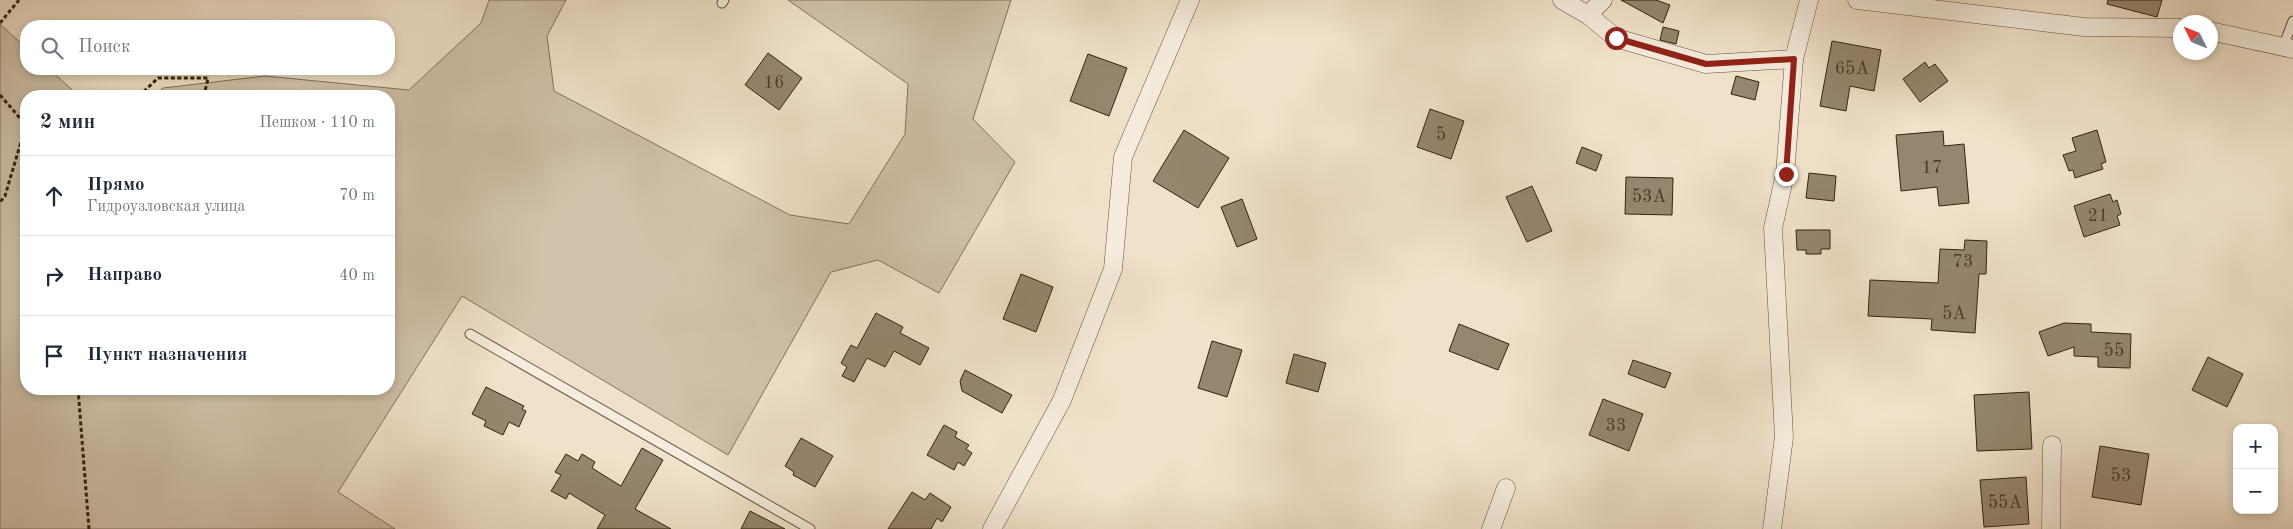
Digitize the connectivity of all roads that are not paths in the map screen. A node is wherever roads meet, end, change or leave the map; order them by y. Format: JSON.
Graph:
{"nodes":[{"id":1,"x":1190,"y":0,"type":"edge"},
{"id":2,"x":1562,"y":0,"type":"edge"},
{"id":3,"x":1603,"y":0,"type":"edge"},
{"id":4,"x":1809,"y":0,"type":"edge"},
{"id":5,"x":1857,"y":0,"type":"edge"},
{"id":6,"x":1588,"y":15,"type":"junction"},
{"id":7,"x":2293,"y":21,"type":"edge"},
{"id":8,"x":2173,"y":28,"type":"edge"},
{"id":9,"x":2218,"y":33,"type":"edge"},
{"id":10,"x":2288,"y":48,"type":"edge"},
{"id":11,"x":1794,"y":59,"type":"junction"},
{"id":12,"x":470,"y":334,"type":"dead end"},
{"id":13,"x":2052,"y":445,"type":"dead end"},
{"id":14,"x":1506,"y":488,"type":"dead end"},
{"id":15,"x":810,"y":529,"type":"edge"},
{"id":16,"x":992,"y":529,"type":"edge"},
{"id":17,"x":1491,"y":529,"type":"edge"},
{"id":18,"x":1772,"y":529,"type":"edge"},
{"id":19,"x":2051,"y":529,"type":"edge"}],
"edges":[{"from":1,"to":16,"type":"street"},
{"from":2,"to":6,"type":"street"},
{"from":3,"to":6,"type":"street"},
{"from":4,"to":11,"type":"street"},
{"from":5,"to":8,"type":"street"},
{"from":6,"to":11,"type":"street"},
{"from":7,"to":10,"type":"lane"},
{"from":9,"to":10,"type":"street"},
{"from":11,"to":18,"type":"street"},
{"from":12,"to":15,"type":"lane"},
{"from":13,"to":19,"type":"street"},
{"from":14,"to":17,"type":"street"}]}
